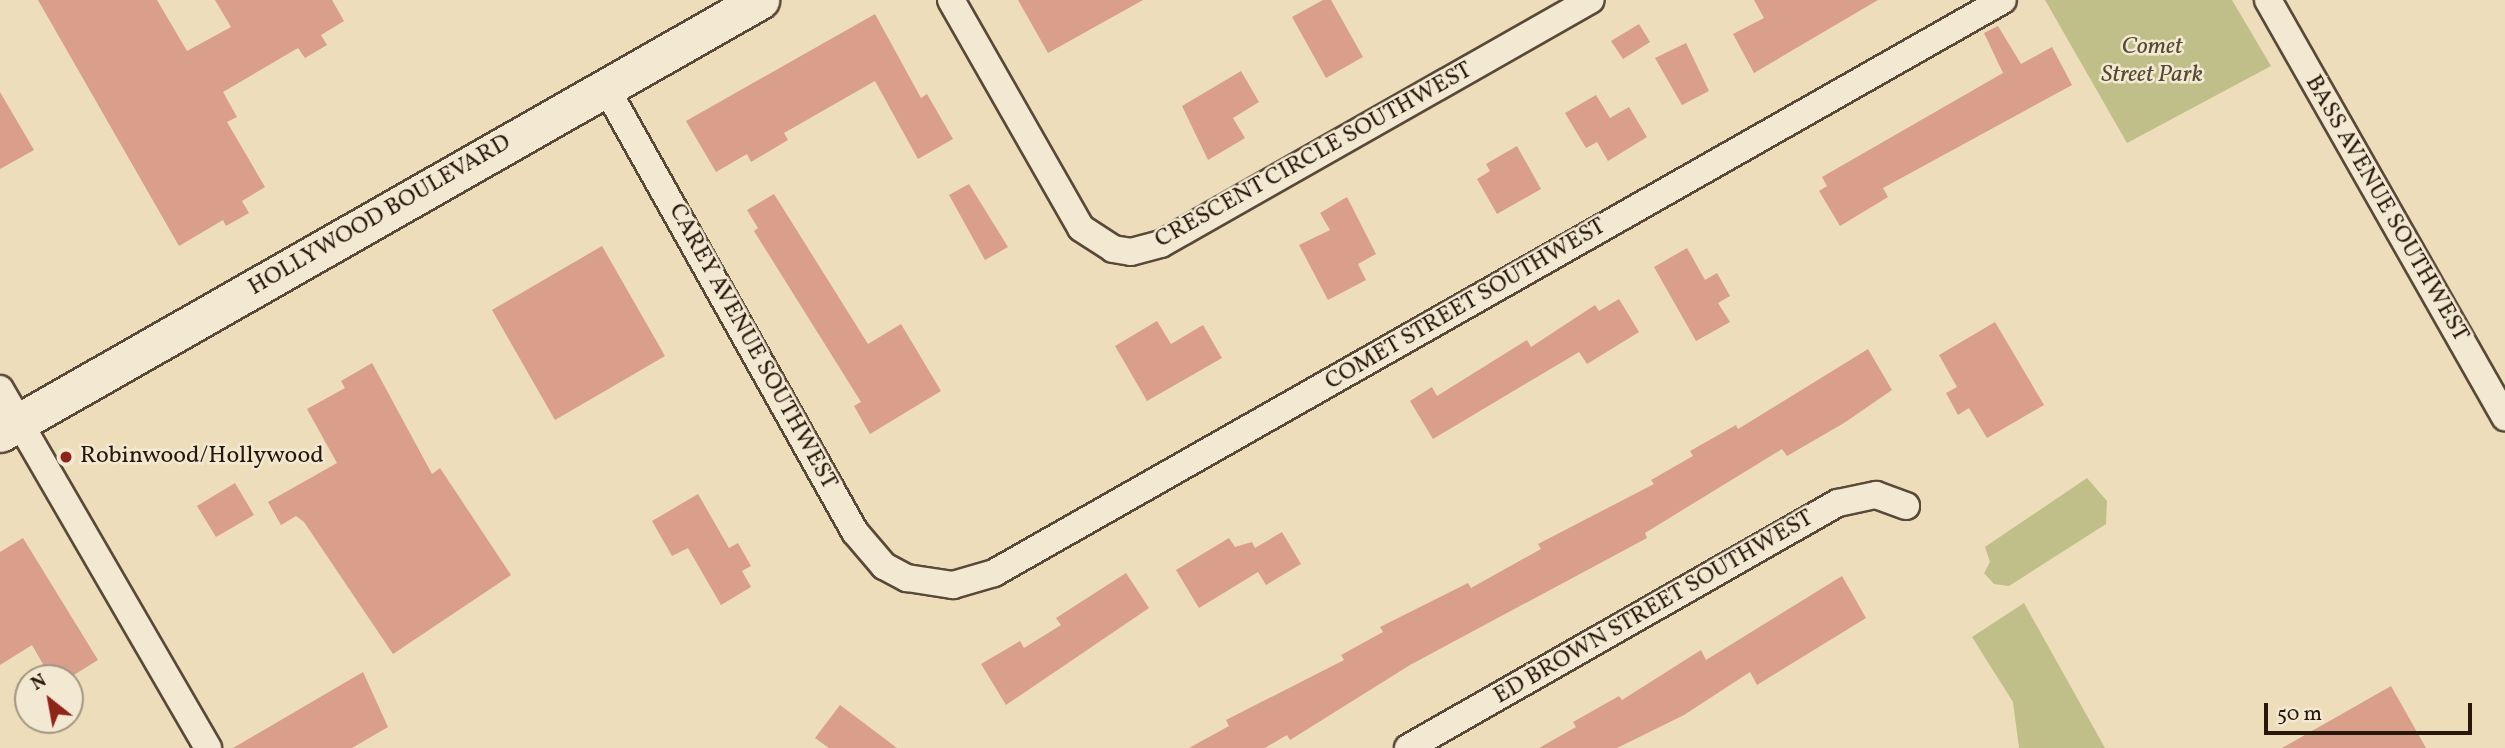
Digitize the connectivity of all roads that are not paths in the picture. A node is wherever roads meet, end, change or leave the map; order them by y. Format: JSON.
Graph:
{"nodes":[{"id":1,"x":760,"y":0,"type":"edge"},
{"id":2,"x":951,"y":0,"type":"edge"},
{"id":3,"x":1590,"y":0,"type":"edge"},
{"id":4,"x":2003,"y":0,"type":"edge"},
{"id":5,"x":2268,"y":0,"type":"edge"},
{"id":6,"x":606,"y":88,"type":"junction"},
{"id":7,"x":0,"y":389,"type":"edge"},
{"id":8,"x":2505,"y":417,"type":"edge"},
{"id":9,"x":9,"y":427,"type":"edge"},
{"id":10,"x":1906,"y":506,"type":"dead end"},
{"id":11,"x":921,"y":582,"type":"joint"},
{"id":12,"x":208,"y":748,"type":"edge"},
{"id":13,"x":1408,"y":748,"type":"edge"}],
"edges":[{"from":1,"to":6,"type":"street","name":"HOLLYWOOD BOULEVARD"},
{"from":2,"to":3,"type":"street","name":"CRESCENT CIRCLE SOUTHWEST"},
{"from":4,"to":11,"type":"street","name":"COMET STREET SOUTHWEST"},
{"from":5,"to":8,"type":"street","name":"BASS AVENUE SOUTHWEST"},
{"from":6,"to":9,"type":"street","name":"HOLLYWOOD BOULEVARD"},
{"from":6,"to":11,"type":"street","name":"CAREY AVENUE SOUTHWEST"},
{"from":7,"to":9,"type":"street"},
{"from":9,"to":12,"type":"street"},
{"from":10,"to":13,"type":"street","name":"ED BROWN STREET SOUTHWEST"}]}
